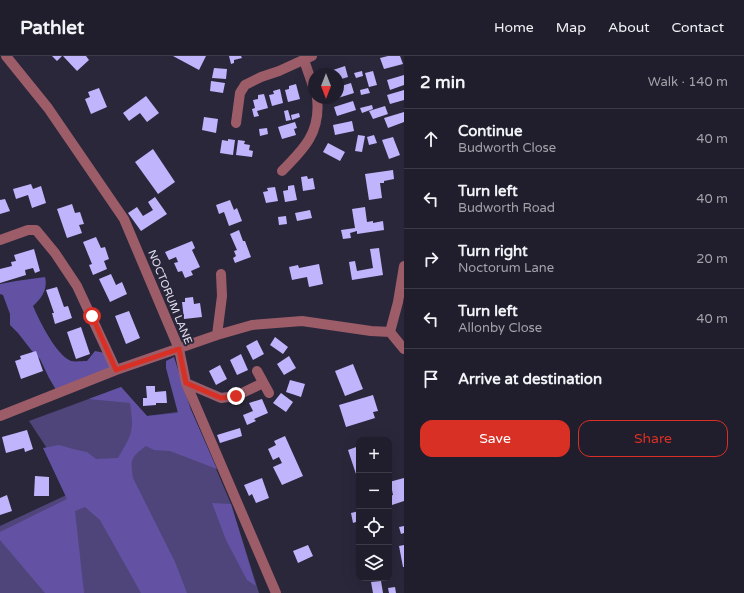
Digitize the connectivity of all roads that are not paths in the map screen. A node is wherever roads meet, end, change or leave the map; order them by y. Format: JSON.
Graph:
{"nodes":[{"id":1,"x":6,"y":56,"type":"edge"},
{"id":2,"x":308,"y":58,"type":"edge"},
{"id":3,"x":310,"y":68,"type":"edge"},
{"id":4,"x":317,"y":104,"type":"edge"},
{"id":5,"x":236,"y":123,"type":"dead end"},
{"id":6,"x":282,"y":172,"type":"dead end"},
{"id":7,"x":0,"y":240,"type":"edge"},
{"id":8,"x":404,"y":272,"type":"edge"},
{"id":9,"x":221,"y":274,"type":"dead end"},
{"id":10,"x":390,"y":332,"type":"junction"},
{"id":11,"x":217,"y":335,"type":"junction"},
{"id":12,"x":179,"y":349,"type":"junction"},
{"id":13,"x":404,"y":349,"type":"edge"},
{"id":14,"x":116,"y":370,"type":"junction"},
{"id":15,"x":257,"y":371,"type":"dead end"},
{"id":16,"x":186,"y":383,"type":"junction"},
{"id":17,"x":263,"y":383,"type":"junction"},
{"id":18,"x":269,"y":394,"type":"dead end"},
{"id":19,"x":0,"y":416,"type":"edge"},
{"id":20,"x":276,"y":593,"type":"edge"}],
"edges":[{"from":1,"to":12,"type":"street","name":"NOCTORUM LANE"},
{"from":2,"to":3,"type":"street"},
{"from":2,"to":5,"type":"street"},
{"from":4,"to":6,"type":"street"},
{"from":7,"to":14,"type":"street"},
{"from":8,"to":10,"type":"street"},
{"from":9,"to":11,"type":"street"},
{"from":10,"to":11,"type":"street"},
{"from":10,"to":13,"type":"street"},
{"from":11,"to":12,"type":"street"},
{"from":12,"to":14,"type":"street"},
{"from":12,"to":16,"type":"street","name":"NOCTORUM LANE"},
{"from":14,"to":19,"type":"street"},
{"from":15,"to":17,"type":"street"},
{"from":16,"to":17,"type":"street"},
{"from":16,"to":20,"type":"street","name":"NOCTORUM LANE"},
{"from":17,"to":18,"type":"street"}]}
